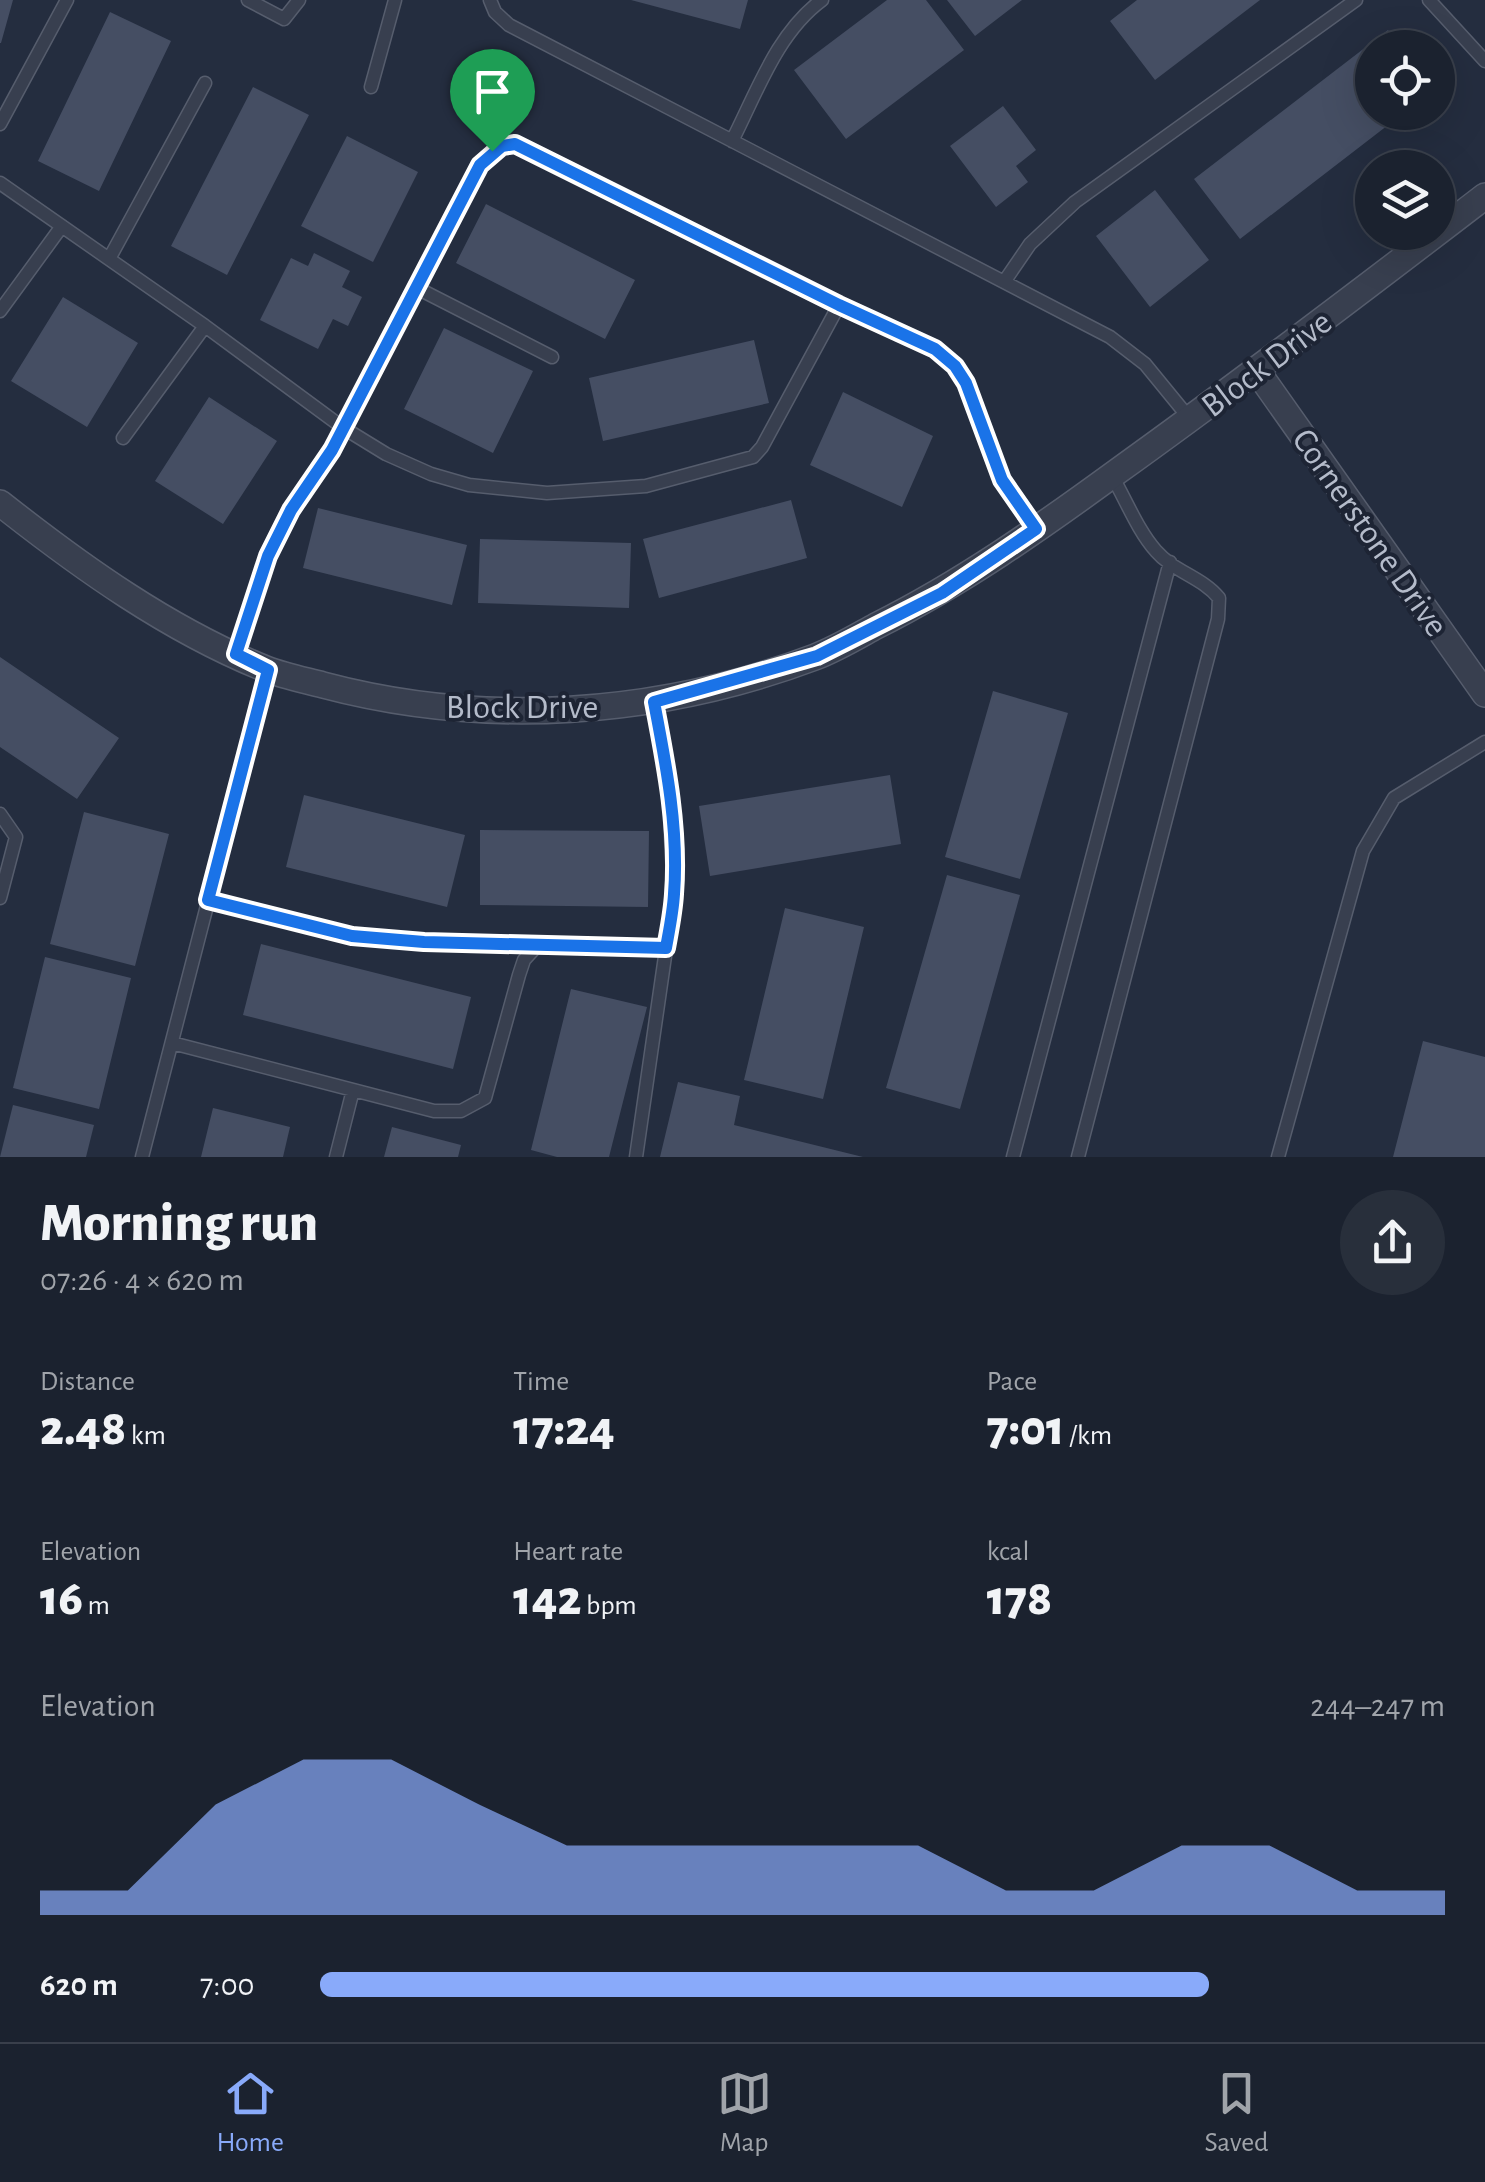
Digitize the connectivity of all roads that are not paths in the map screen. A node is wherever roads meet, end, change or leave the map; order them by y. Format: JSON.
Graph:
{"nodes":[{"id":1,"x":66,"y":0,"type":"edge"},
{"id":2,"x":248,"y":0,"type":"edge"},
{"id":3,"x":298,"y":0,"type":"edge"},
{"id":4,"x":395,"y":0,"type":"edge"},
{"id":5,"x":490,"y":0,"type":"edge"},
{"id":6,"x":822,"y":0,"type":"edge"},
{"id":7,"x":1356,"y":0,"type":"edge"},
{"id":8,"x":1429,"y":0,"type":"edge"},
{"id":9,"x":1485,"y":60,"type":"edge"},
{"id":10,"x":204,"y":83,"type":"dead end"},
{"id":11,"x":372,"y":87,"type":"dead end"},
{"id":12,"x":0,"y":124,"type":"edge"},
{"id":13,"x":732,"y":141,"type":"junction"},
{"id":14,"x":0,"y":183,"type":"edge"},
{"id":15,"x":1485,"y":196,"type":"edge"},
{"id":16,"x":62,"y":226,"type":"junction"},
{"id":17,"x":109,"y":259,"type":"junction"},
{"id":18,"x":1004,"y":282,"type":"junction"},
{"id":19,"x":416,"y":287,"type":"junction"},
{"id":20,"x":839,"y":305,"type":"junction"},
{"id":21,"x":0,"y":311,"type":"edge"},
{"id":22,"x":204,"y":326,"type":"junction"},
{"id":23,"x":552,"y":358,"type":"dead end"},
{"id":24,"x":1257,"y":371,"type":"junction"},
{"id":25,"x":1190,"y":419,"type":"junction"},
{"id":26,"x":342,"y":428,"type":"junction"},
{"id":27,"x":123,"y":438,"type":"dead end"},
{"id":28,"x":1112,"y":476,"type":"junction"},
{"id":29,"x":0,"y":503,"type":"edge"},
{"id":30,"x":1036,"y":529,"type":"junction"},
{"id":31,"x":1170,"y":562,"type":"junction"},
{"id":32,"x":236,"y":654,"type":"junction"},
{"id":33,"x":268,"y":670,"type":"junction"},
{"id":34,"x":1485,"y":694,"type":"edge"},
{"id":35,"x":654,"y":702,"type":"junction"},
{"id":36,"x":1485,"y":742,"type":"edge"},
{"id":37,"x":0,"y":814,"type":"edge"},
{"id":38,"x":0,"y":898,"type":"edge"},
{"id":39,"x":208,"y":900,"type":"junction"},
{"id":40,"x":536,"y":947,"type":"junction"},
{"id":41,"x":666,"y":948,"type":"junction"},
{"id":42,"x":172,"y":1044,"type":"junction"},
{"id":43,"x":354,"y":1090,"type":"junction"},
{"id":44,"x":142,"y":1157,"type":"edge"},
{"id":45,"x":336,"y":1157,"type":"edge"},
{"id":46,"x":636,"y":1157,"type":"edge"},
{"id":47,"x":1013,"y":1157,"type":"edge"},
{"id":48,"x":1078,"y":1157,"type":"edge"},
{"id":49,"x":1278,"y":1157,"type":"edge"}],
"edges":[{"from":1,"to":12,"type":"lane"},
{"from":2,"to":3,"type":"lane"},
{"from":4,"to":11,"type":"lane"},
{"from":5,"to":13,"type":"lane"},
{"from":6,"to":13,"type":"lane"},
{"from":7,"to":18,"type":"lane"},
{"from":8,"to":9,"type":"lane"},
{"from":10,"to":17,"type":"lane"},
{"from":13,"to":18,"type":"lane"},
{"from":14,"to":16,"type":"lane"},
{"from":15,"to":24,"type":"street","name":"Block Drive"},
{"from":16,"to":17,"type":"lane"},
{"from":16,"to":21,"type":"lane"},
{"from":17,"to":22,"type":"lane"},
{"from":18,"to":25,"type":"lane"},
{"from":19,"to":20,"type":"lane"},
{"from":19,"to":23,"type":"lane"},
{"from":19,"to":26,"type":"lane"},
{"from":20,"to":26,"type":"lane"},
{"from":20,"to":30,"type":"lane"},
{"from":22,"to":26,"type":"lane"},
{"from":22,"to":27,"type":"lane"},
{"from":24,"to":25,"type":"street","name":"Block Drive"},
{"from":24,"to":34,"type":"street","name":"Cornerstone Drive"},
{"from":25,"to":28,"type":"street","name":"Block Drive"},
{"from":26,"to":32,"type":"lane"},
{"from":28,"to":30,"type":"street","name":"Block Drive"},
{"from":28,"to":31,"type":"lane"},
{"from":29,"to":32,"type":"street","name":"Block Drive"},
{"from":30,"to":35,"type":"street","name":"Block Drive"},
{"from":31,"to":47,"type":"lane"},
{"from":31,"to":48,"type":"lane"},
{"from":32,"to":33,"type":"street","name":"Block Drive"},
{"from":33,"to":35,"type":"street","name":"Block Drive"},
{"from":33,"to":39,"type":"lane"},
{"from":35,"to":41,"type":"lane"},
{"from":36,"to":49,"type":"lane"},
{"from":37,"to":38,"type":"lane"},
{"from":39,"to":40,"type":"lane"},
{"from":39,"to":42,"type":"lane"},
{"from":40,"to":41,"type":"lane"},
{"from":40,"to":43,"type":"lane"},
{"from":41,"to":46,"type":"lane"},
{"from":42,"to":43,"type":"lane"},
{"from":42,"to":44,"type":"lane"},
{"from":43,"to":45,"type":"lane"}]}
